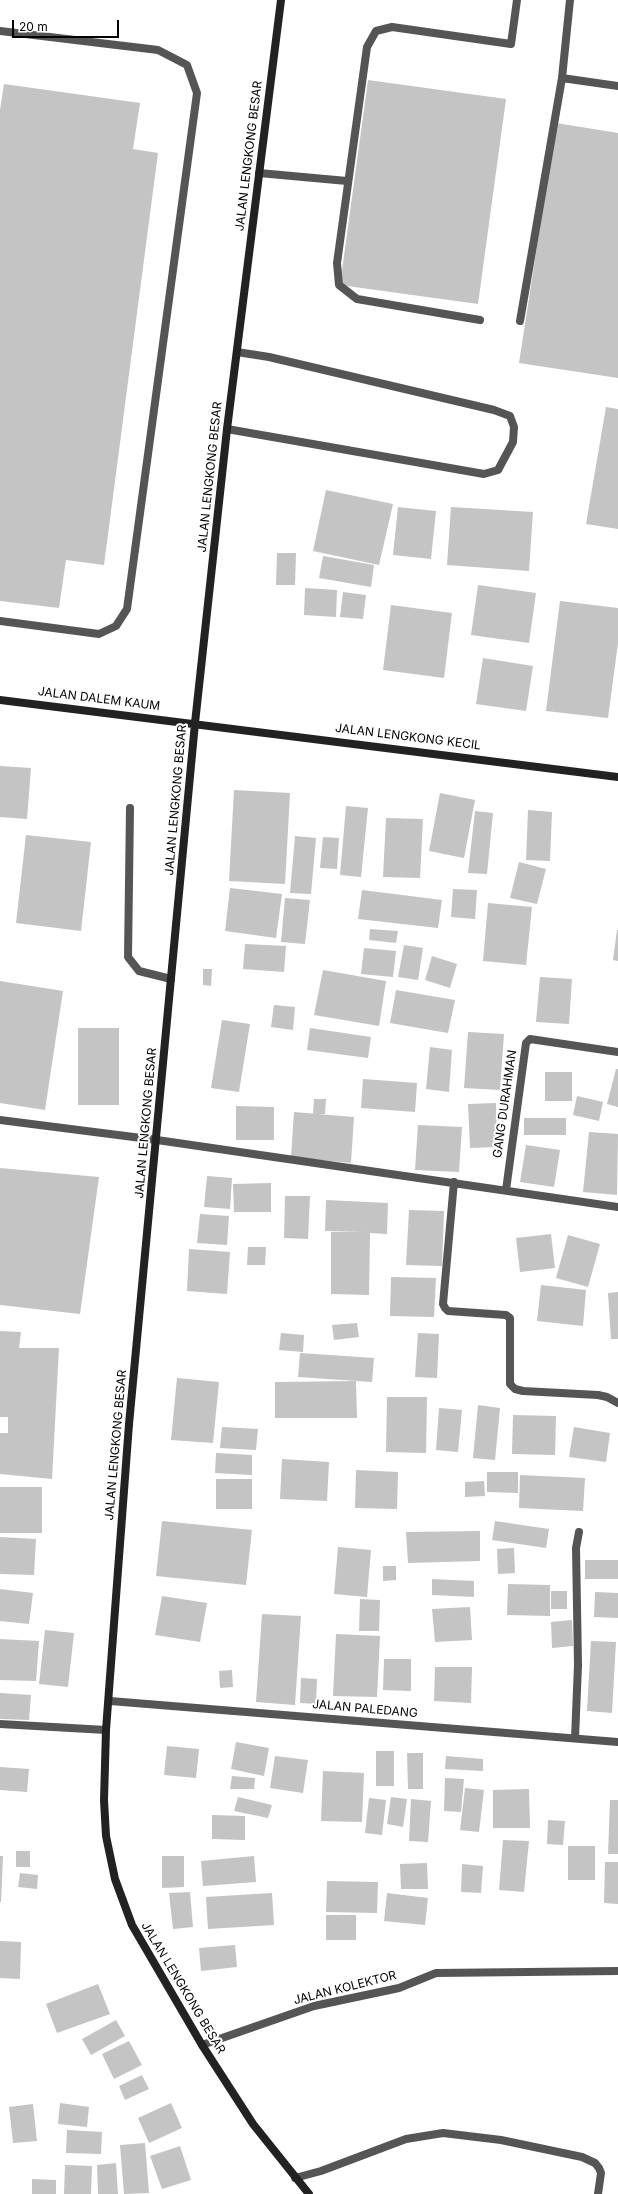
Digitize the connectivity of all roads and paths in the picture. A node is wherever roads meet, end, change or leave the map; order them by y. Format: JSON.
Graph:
{"nodes":[{"id":1,"x":281,"y":0,"type":"edge"},
{"id":2,"x":517,"y":0,"type":"edge"},
{"id":3,"x":570,"y":0,"type":"edge"},
{"id":4,"x":0,"y":32,"type":"edge"},
{"id":5,"x":562,"y":78,"type":"junction"},
{"id":6,"x":618,"y":86,"type":"edge"},
{"id":7,"x":259,"y":173,"type":"junction"},
{"id":8,"x":347,"y":181,"type":"junction"},
{"id":9,"x":480,"y":320,"type":"dead end"},
{"id":10,"x":520,"y":321,"type":"dead end"},
{"id":11,"x":237,"y":352,"type":"junction"},
{"id":12,"x":228,"y":429,"type":"junction"},
{"id":13,"x":0,"y":621,"type":"edge"},
{"id":14,"x":0,"y":700,"type":"edge"},
{"id":15,"x":195,"y":723,"type":"junction"},
{"id":16,"x":618,"y":777,"type":"edge"},
{"id":17,"x":130,"y":808,"type":"dead end"},
{"id":18,"x":171,"y":979,"type":"junction"},
{"id":19,"x":618,"y":1052,"type":"edge"},
{"id":20,"x":0,"y":1120,"type":"edge"},
{"id":21,"x":157,"y":1140,"type":"junction"},
{"id":22,"x":454,"y":1182,"type":"junction"},
{"id":23,"x":506,"y":1190,"type":"junction"},
{"id":24,"x":618,"y":1207,"type":"edge"},
{"id":25,"x":618,"y":1404,"type":"edge"},
{"id":26,"x":579,"y":1532,"type":"dead end"},
{"id":27,"x":110,"y":1701,"type":"junction"},
{"id":28,"x":0,"y":1724,"type":"edge"},
{"id":29,"x":106,"y":1730,"type":"junction"},
{"id":30,"x":575,"y":1738,"type":"junction"},
{"id":31,"x":618,"y":1742,"type":"edge"},
{"id":32,"x":618,"y":1971,"type":"edge"},
{"id":33,"x":202,"y":2045,"type":"junction"},
{"id":34,"x":295,"y":2178,"type":"junction"},
{"id":35,"x":309,"y":2194,"type":"edge"},
{"id":36,"x":598,"y":2194,"type":"edge"}],
"edges":[{"from":1,"to":7,"type":"street","name":"JALAN LENGKONG BESAR"},
{"from":2,"to":8,"type":"street"},
{"from":3,"to":5,"type":"street"},
{"from":4,"to":13,"type":"street"},
{"from":5,"to":6,"type":"street"},
{"from":5,"to":10,"type":"street"},
{"from":7,"to":8,"type":"street"},
{"from":7,"to":11,"type":"street","name":"JALAN LENGKONG BESAR"},
{"from":8,"to":9,"type":"street"},
{"from":11,"to":12,"type":"street","name":"JALAN LENGKONG BESAR"},
{"from":11,"to":12,"type":"street"},
{"from":12,"to":15,"type":"street","name":"JALAN LENGKONG BESAR"},
{"from":14,"to":15,"type":"street","name":"JALAN DALEM KAUM"},
{"from":15,"to":16,"type":"street","name":"JALAN LENGKONG KECIL"},
{"from":15,"to":18,"type":"street","name":"JALAN LENGKONG BESAR"},
{"from":17,"to":18,"type":"street"},
{"from":18,"to":21,"type":"street","name":"JALAN LENGKONG BESAR"},
{"from":19,"to":23,"type":"street","name":"GANG DURAHMAN"},
{"from":20,"to":21,"type":"street"},
{"from":21,"to":22,"type":"street"},
{"from":21,"to":27,"type":"street","name":"JALAN LENGKONG BESAR"},
{"from":22,"to":23,"type":"street"},
{"from":22,"to":25,"type":"street"},
{"from":23,"to":24,"type":"street"},
{"from":26,"to":30,"type":"street"},
{"from":27,"to":29,"type":"street","name":"JALAN LENGKONG BESAR"},
{"from":27,"to":30,"type":"street","name":"JALAN PALEDANG"},
{"from":28,"to":29,"type":"street"},
{"from":29,"to":33,"type":"street","name":"JALAN LENGKONG BESAR"},
{"from":30,"to":31,"type":"street","name":"JALAN PALEDANG"},
{"from":32,"to":33,"type":"street","name":"JALAN KOLEKTOR"},
{"from":33,"to":34,"type":"street","name":"JALAN LENGKONG BESAR"},
{"from":34,"to":35,"type":"street","name":"JALAN LENGKONG BESAR"},
{"from":34,"to":36,"type":"street"}]}
